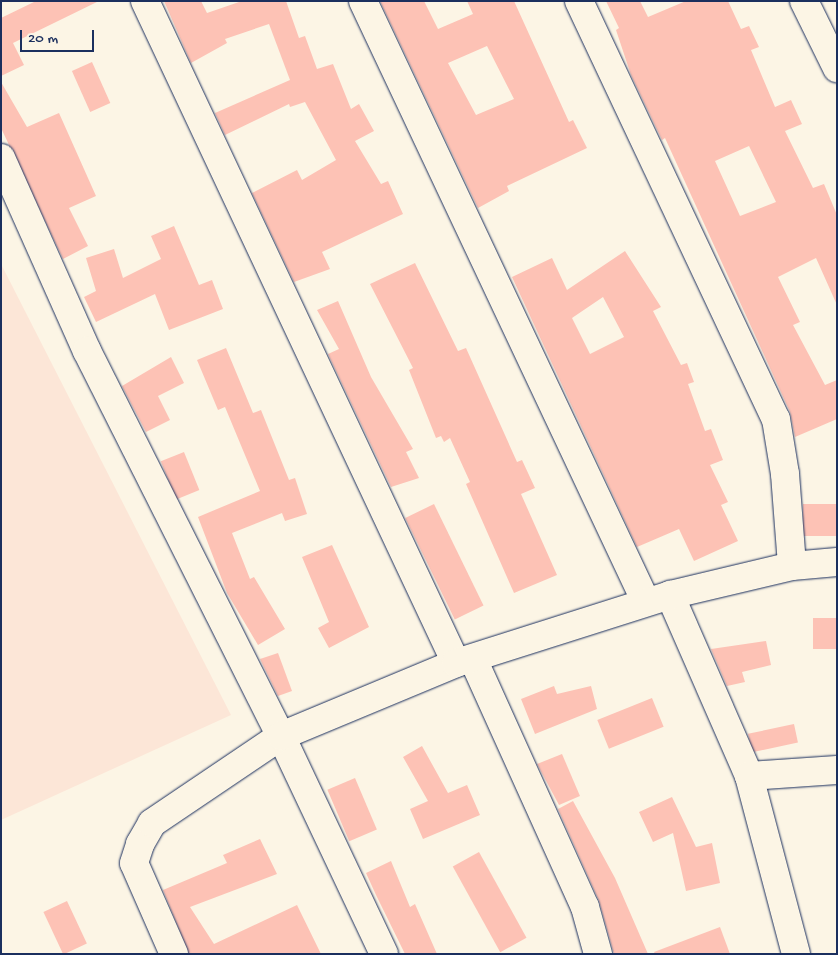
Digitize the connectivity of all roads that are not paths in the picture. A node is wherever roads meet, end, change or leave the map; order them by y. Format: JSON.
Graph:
{"nodes":[{"id":1,"x":145,"y":1,"type":"edge"},
{"id":2,"x":363,"y":1,"type":"edge"},
{"id":3,"x":579,"y":1,"type":"edge"},
{"id":4,"x":804,"y":1,"type":"edge"},
{"id":5,"x":837,"y":68,"type":"edge"},
{"id":6,"x":1,"y":158,"type":"edge"},
{"id":7,"x":837,"y":562,"type":"edge"},
{"id":8,"x":792,"y":566,"type":"junction"},
{"id":9,"x":658,"y":599,"type":"junction"},
{"id":10,"x":465,"y":661,"type":"junction"},
{"id":11,"x":280,"y":736,"type":"junction"},
{"id":12,"x":837,"y":770,"type":"edge"},
{"id":13,"x":748,"y":776,"type":"junction"},
{"id":14,"x":174,"y":954,"type":"edge"},
{"id":15,"x":384,"y":954,"type":"edge"},
{"id":16,"x":598,"y":954,"type":"edge"},
{"id":17,"x":796,"y":954,"type":"edge"}],
"edges":[{"from":1,"to":10,"type":"street"},
{"from":2,"to":9,"type":"street"},
{"from":3,"to":8,"type":"street"},
{"from":4,"to":5,"type":"street"},
{"from":6,"to":11,"type":"street"},
{"from":7,"to":8,"type":"street"},
{"from":8,"to":9,"type":"street"},
{"from":9,"to":10,"type":"street"},
{"from":9,"to":13,"type":"street"},
{"from":10,"to":11,"type":"street"},
{"from":10,"to":16,"type":"street"},
{"from":11,"to":14,"type":"street"},
{"from":11,"to":15,"type":"street"},
{"from":12,"to":13,"type":"street"},
{"from":13,"to":17,"type":"street"}]}
